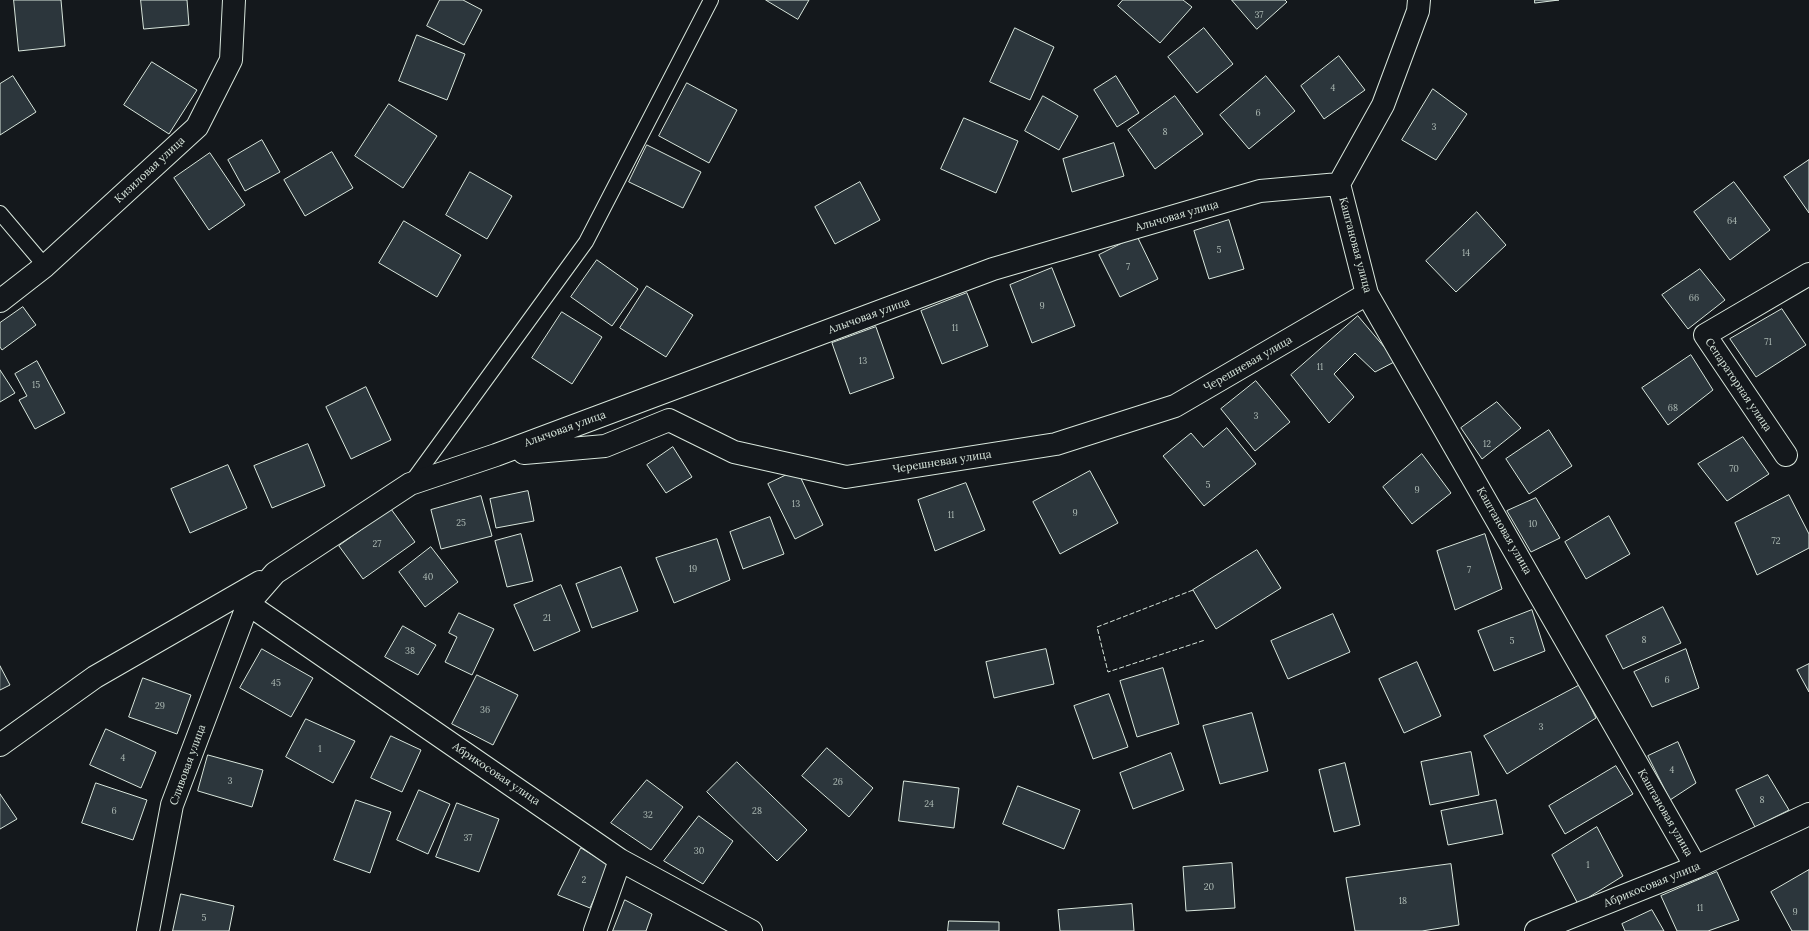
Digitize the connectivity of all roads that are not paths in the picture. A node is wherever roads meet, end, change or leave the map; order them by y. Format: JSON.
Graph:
{"nodes":[{"id":1,"x":234,"y":0,"type":"edge"},
{"id":2,"x":712,"y":0,"type":"edge"},
{"id":3,"x":1420,"y":0,"type":"edge"},
{"id":4,"x":1339,"y":184,"type":"junction"},
{"id":5,"x":0,"y":213,"type":"edge"},
{"id":6,"x":45,"y":266,"type":"junction"},
{"id":7,"x":1809,"y":274,"type":"edge"},
{"id":8,"x":1368,"y":294,"type":"junction"},
{"id":9,"x":0,"y":301,"type":"edge"},
{"id":10,"x":496,"y":455,"type":"junction"},
{"id":11,"x":1786,"y":455,"type":"dead end"},
{"id":12,"x":410,"y":484,"type":"junction"},
{"id":13,"x":275,"y":573,"type":"junction"},
{"id":14,"x":248,"y":604,"type":"junction"},
{"id":15,"x":0,"y":745,"type":"edge"},
{"id":16,"x":1809,"y":814,"type":"edge"},
{"id":17,"x":620,"y":860,"type":"junction"},
{"id":18,"x":1696,"y":867,"type":"junction"},
{"id":19,"x":148,"y":931,"type":"edge"},
{"id":20,"x":594,"y":931,"type":"edge"},
{"id":21,"x":751,"y":931,"type":"edge"},
{"id":22,"x":1536,"y":931,"type":"edge"}],
"edges":[{"from":1,"to":6,"type":"street","name":"Кизиловая улица"},
{"from":2,"to":12,"type":"lane"},
{"from":3,"to":4,"type":"street"},
{"from":4,"to":8,"type":"street","name":"Каштановая улица"},
{"from":4,"to":10,"type":"street","name":"Алычовая улица"},
{"from":5,"to":6,"type":"lane"},
{"from":6,"to":9,"type":"street","name":"Кизиловая улица"},
{"from":7,"to":11,"type":"street","name":"Сепараторная улица"},
{"from":8,"to":10,"type":"street","name":"Черешневая улица"},
{"from":8,"to":18,"type":"street","name":"Каштановая улица"},
{"from":10,"to":12,"type":"street","name":"Алычовая улица"},
{"from":12,"to":13,"type":"street","name":"Алычовая улица"},
{"from":13,"to":14,"type":"street","name":"Алычовая улица"},
{"from":13,"to":15,"type":"street"},
{"from":14,"to":17,"type":"street","name":"Абрикосовая улица"},
{"from":14,"to":19,"type":"street","name":"Сливовая улица"},
{"from":16,"to":18,"type":"street","name":"Абрикосовая улица"},
{"from":17,"to":20,"type":"street"},
{"from":17,"to":21,"type":"street","name":"Абрикосовая улица"},
{"from":18,"to":22,"type":"street","name":"Абрикосовая улица"}]}
